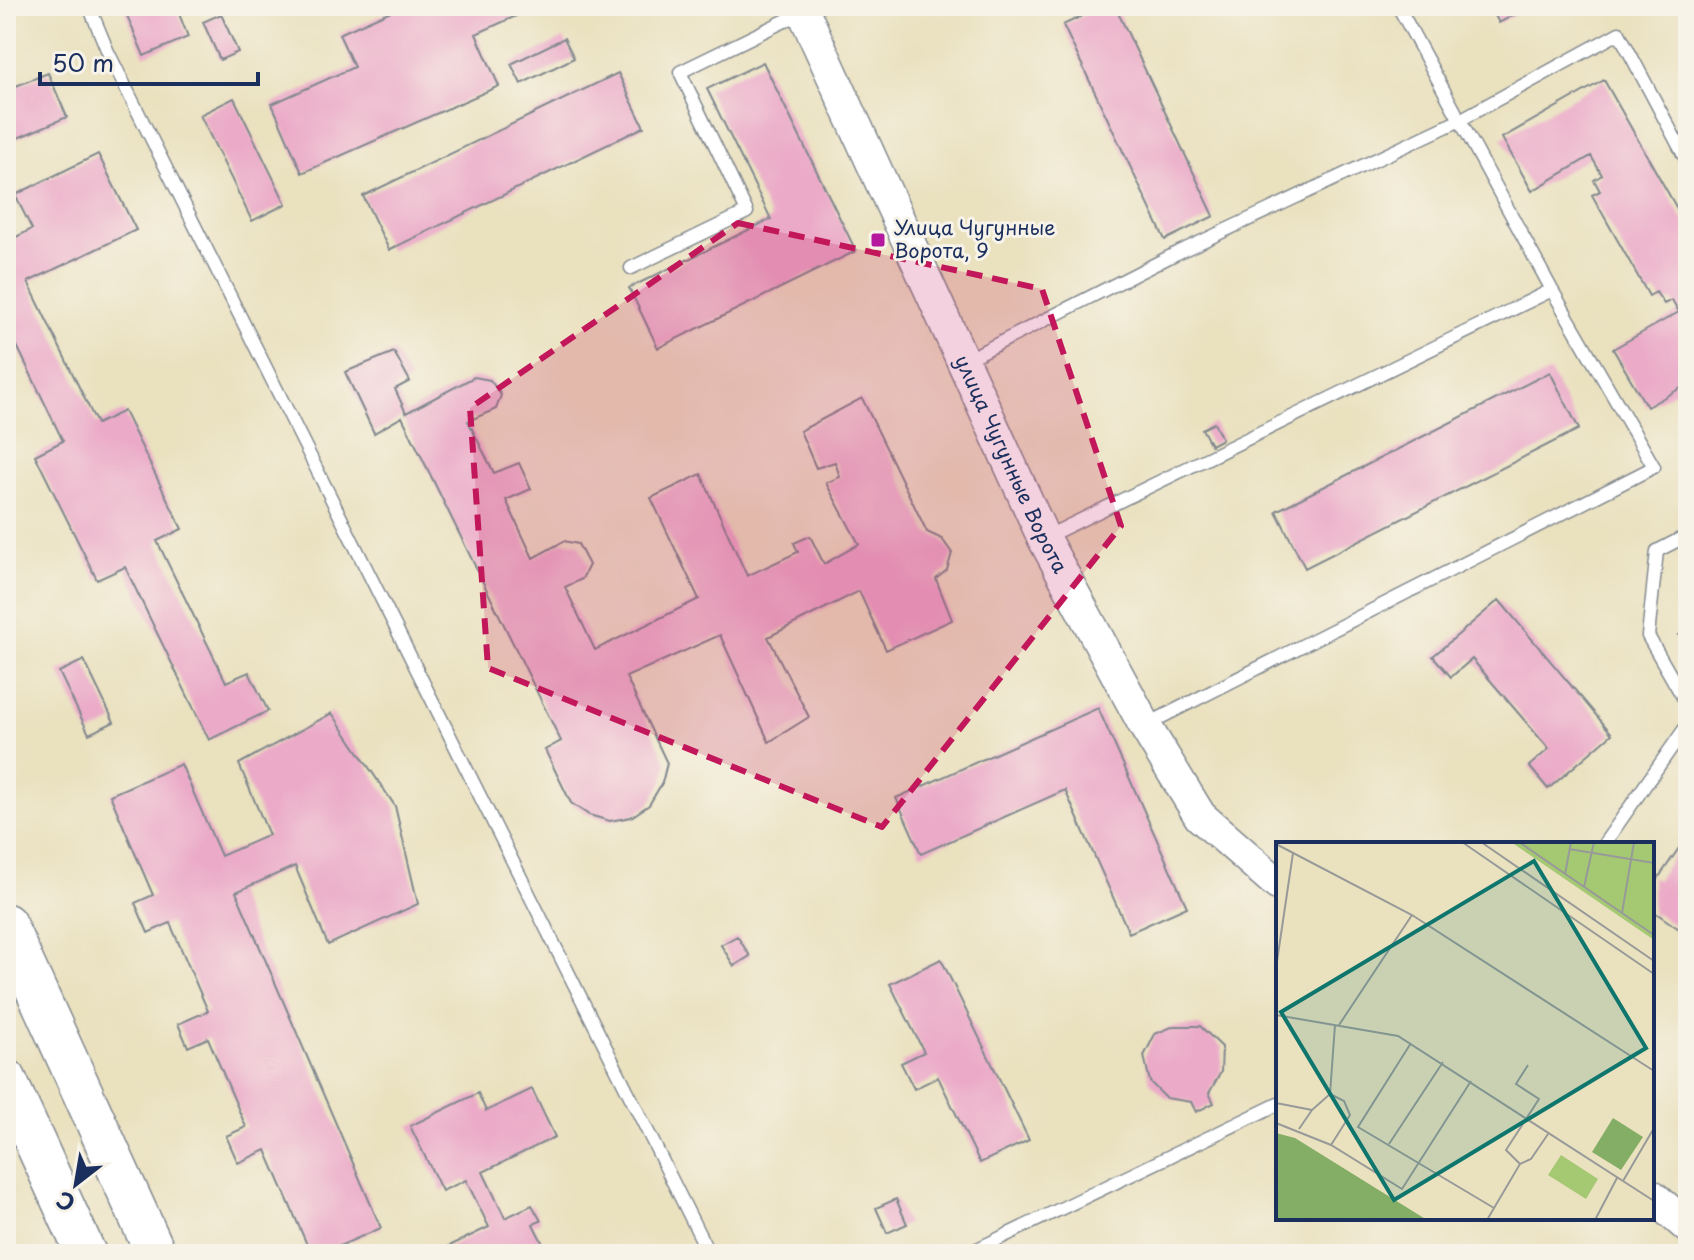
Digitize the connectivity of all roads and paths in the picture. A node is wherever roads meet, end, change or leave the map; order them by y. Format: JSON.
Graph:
{"nodes":[{"id":1,"x":89,"y":6,"type":"edge"},
{"id":2,"x":1398,"y":6,"type":"edge"},
{"id":3,"x":806,"y":8,"type":"edge"},
{"id":4,"x":1458,"y":121,"type":"junction"},
{"id":5,"x":1688,"y":163,"type":"edge"},
{"id":6,"x":631,"y":268,"type":"dead end"},
{"id":7,"x":1552,"y":290,"type":"junction"},
{"id":8,"x":961,"y":362,"type":"junction"},
{"id":9,"x":1688,"y":535,"type":"edge"},
{"id":10,"x":1044,"y":539,"type":"junction"},
{"id":11,"x":1688,"y":706,"type":"edge"},
{"id":12,"x":1688,"y":724,"type":"edge"},
{"id":13,"x":1145,"y":726,"type":"junction"},
{"id":14,"x":1605,"y":842,"type":"edge"},
{"id":15,"x":1276,"y":882,"type":"edge"},
{"id":16,"x":6,"y":924,"type":"edge"},
{"id":17,"x":6,"y":1079,"type":"edge"},
{"id":18,"x":1276,"y":1105,"type":"edge"},
{"id":19,"x":1654,"y":1198,"type":"edge"},
{"id":20,"x":1688,"y":1227,"type":"edge"},
{"id":21,"x":86,"y":1254,"type":"edge"},
{"id":22,"x":156,"y":1254,"type":"edge"},
{"id":23,"x":709,"y":1254,"type":"edge"},
{"id":24,"x":967,"y":1254,"type":"edge"}],
"edges":[{"from":1,"to":23,"type":"lane"},
{"from":2,"to":4,"type":"lane"},
{"from":3,"to":6,"type":"lane"},
{"from":3,"to":8,"type":"street","name":"улица Чугунные Ворота"},
{"from":4,"to":5,"type":"lane"},
{"from":4,"to":7,"type":"lane"},
{"from":4,"to":8,"type":"lane"},
{"from":7,"to":10,"type":"lane"},
{"from":7,"to":13,"type":"lane"},
{"from":8,"to":10,"type":"street","name":"улица Чугунные Ворота"},
{"from":9,"to":11,"type":"lane"},
{"from":10,"to":13,"type":"street","name":"улица Чугунные Ворота"},
{"from":12,"to":14,"type":"lane"},
{"from":13,"to":15,"type":"street","name":"улица Чугунные Ворота"},
{"from":16,"to":22,"type":"main road"},
{"from":17,"to":21,"type":"main road"},
{"from":18,"to":24,"type":"lane"},
{"from":19,"to":20,"type":"street"}]}
